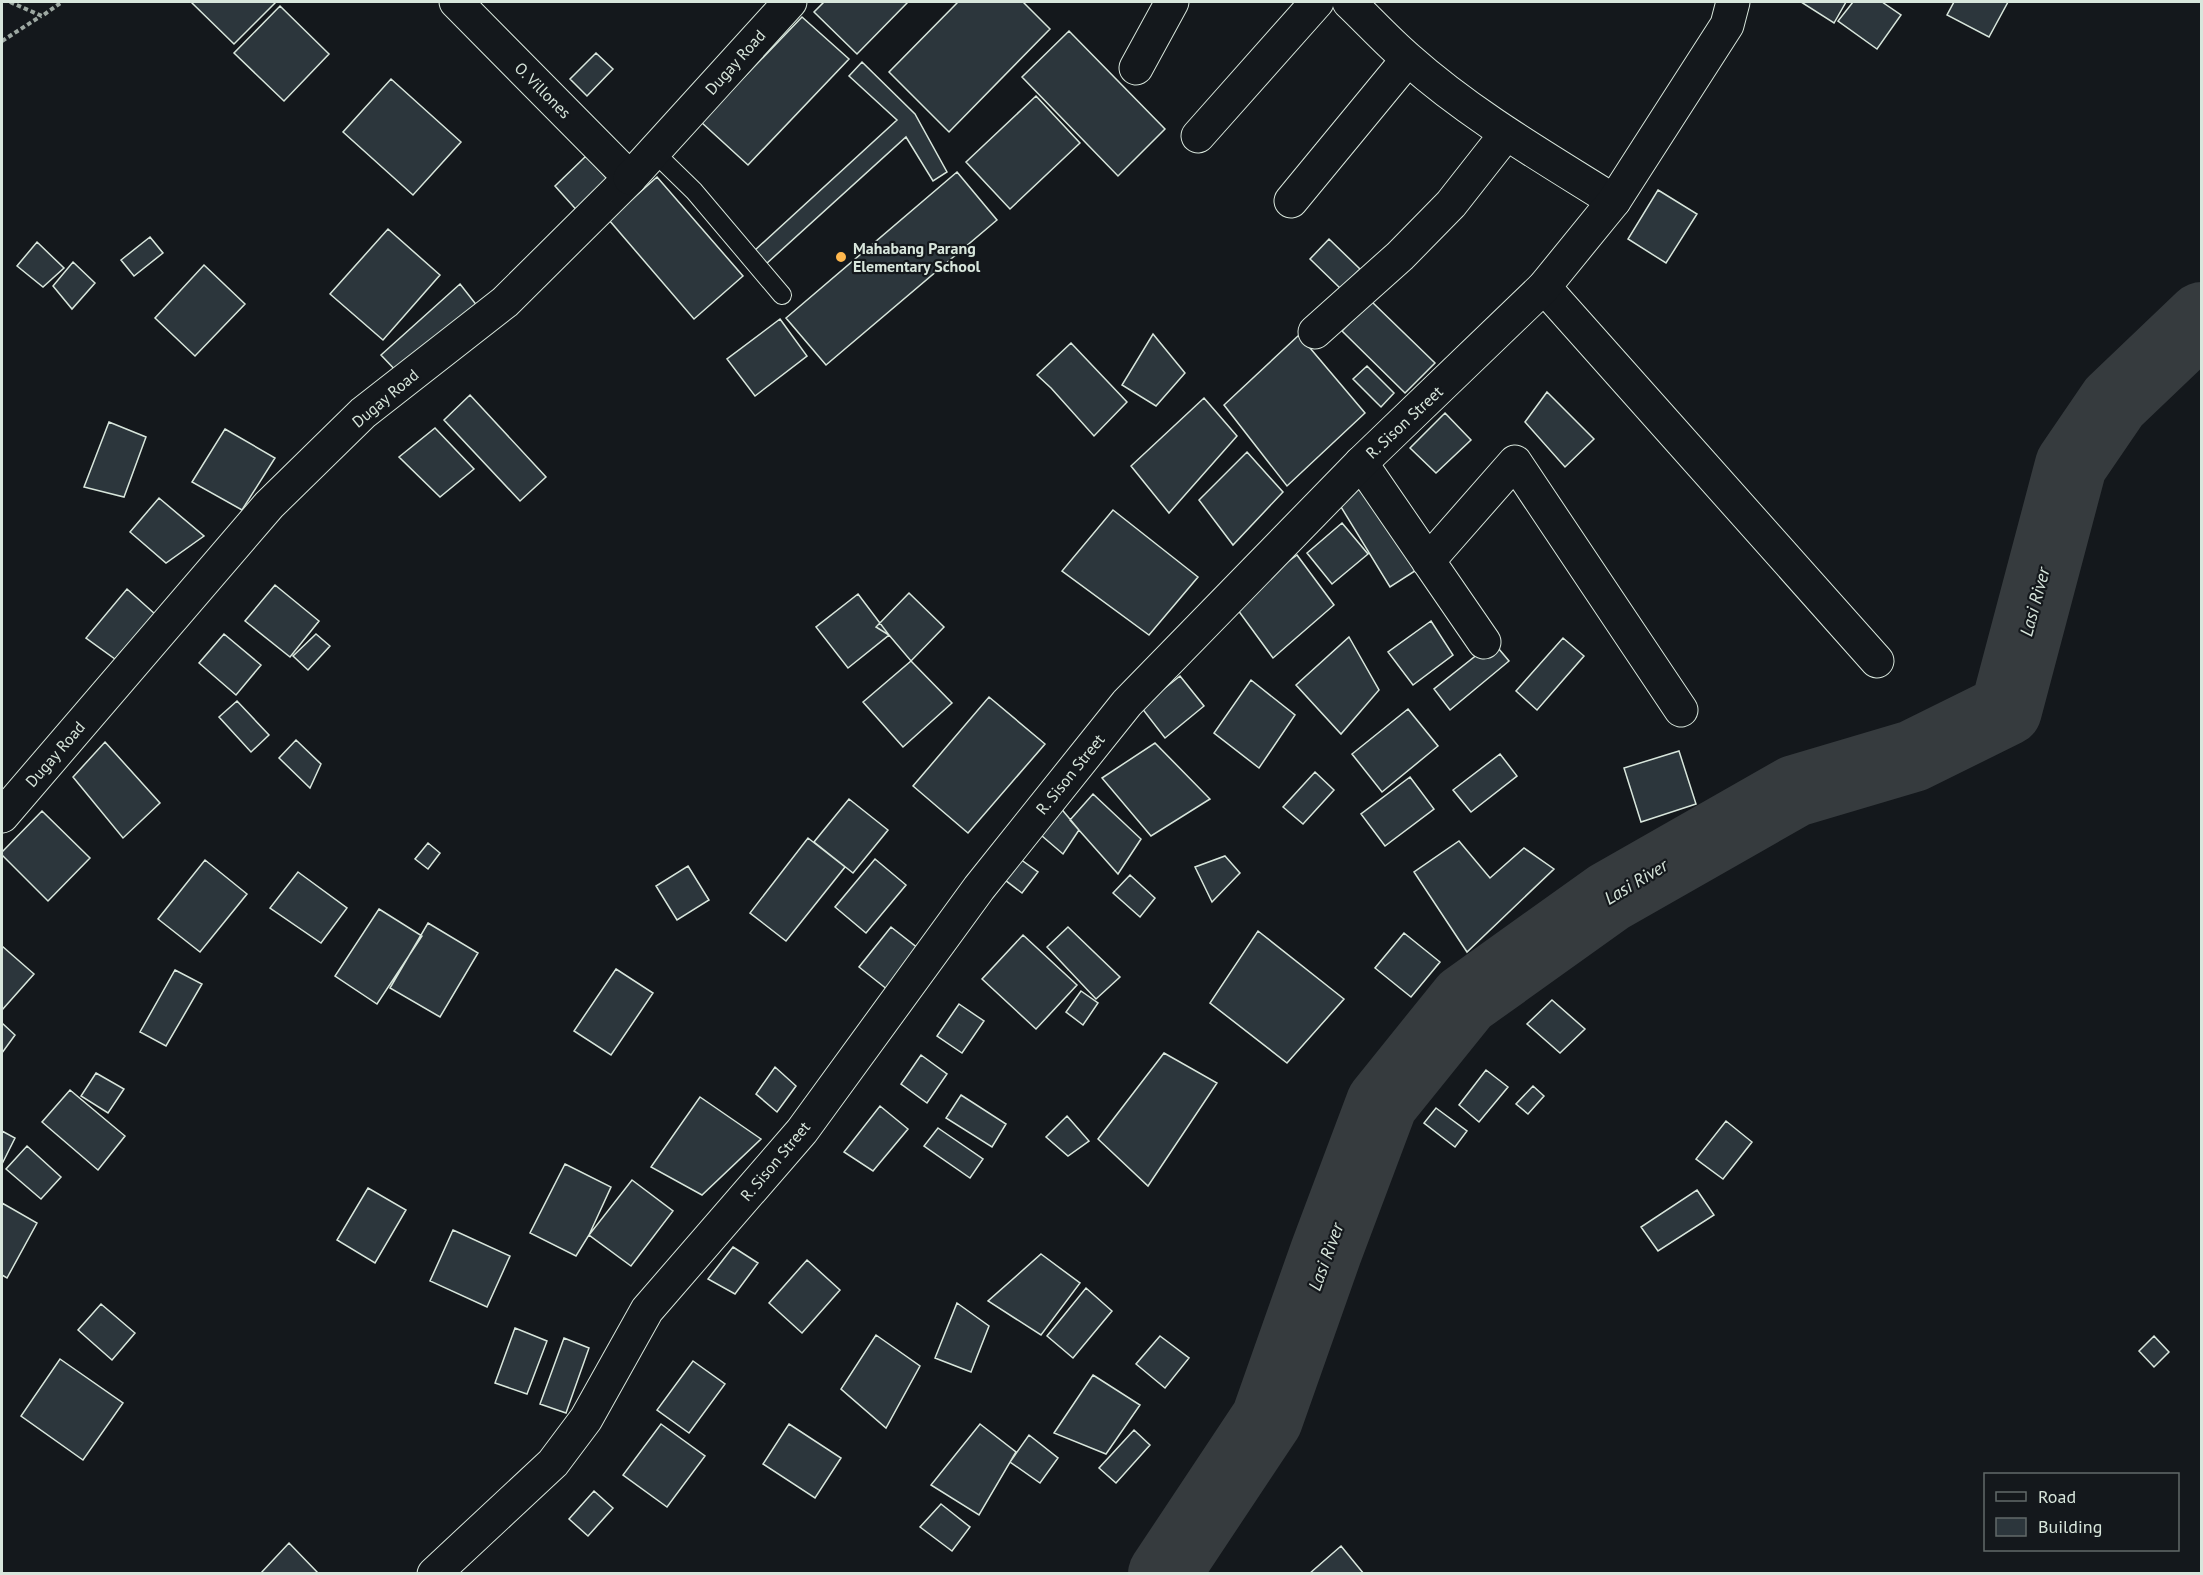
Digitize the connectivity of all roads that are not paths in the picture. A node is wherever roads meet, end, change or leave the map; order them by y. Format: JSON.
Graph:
{"nodes":[{"id":1,"x":456,"y":2,"type":"edge"},
{"id":2,"x":790,"y":2,"type":"edge"},
{"id":3,"x":1172,"y":2,"type":"edge"},
{"id":4,"x":1317,"y":2,"type":"edge"},
{"id":5,"x":1349,"y":2,"type":"edge"},
{"id":6,"x":1733,"y":2,"type":"edge"},
{"id":7,"x":1408,"y":59,"type":"junction"},
{"id":8,"x":1136,"y":68,"type":"dead end"},
{"id":9,"x":1506,"y":134,"type":"junction"},
{"id":10,"x":1198,"y":136,"type":"dead end"},
{"id":11,"x":654,"y":152,"type":"junction"},
{"id":12,"x":630,"y":178,"type":"junction"},
{"id":13,"x":1291,"y":201,"type":"dead end"},
{"id":14,"x":1614,"y":201,"type":"junction"},
{"id":15,"x":1544,"y":287,"type":"junction"},
{"id":16,"x":782,"y":295,"type":"dead end"},
{"id":17,"x":1315,"y":332,"type":"dead end"},
{"id":18,"x":1361,"y":463,"type":"junction"},
{"id":19,"x":1428,"y":561,"type":"junction"},
{"id":20,"x":1484,"y":642,"type":"dead end"},
{"id":21,"x":1877,"y":661,"type":"dead end"},
{"id":22,"x":1681,"y":710,"type":"dead end"},
{"id":23,"x":2,"y":816,"type":"edge"},
{"id":24,"x":434,"y":1574,"type":"edge"}],
"edges":[{"from":1,"to":12,"type":"street","name":"O. Villones"},
{"from":2,"to":11,"type":"street","name":"Dugay Road"},
{"from":3,"to":8,"type":"street"},
{"from":4,"to":10,"type":"street"},
{"from":5,"to":7,"type":"street"},
{"from":6,"to":14,"type":"street","name":"R. Sison Street"},
{"from":7,"to":9,"type":"street"},
{"from":7,"to":13,"type":"street"},
{"from":9,"to":14,"type":"street"},
{"from":9,"to":17,"type":"street"},
{"from":11,"to":12,"type":"street","name":"Dugay Road"},
{"from":11,"to":16,"type":"lane"},
{"from":12,"to":23,"type":"street","name":"Dugay Road"},
{"from":14,"to":15,"type":"street","name":"R. Sison Street"},
{"from":15,"to":18,"type":"street","name":"R. Sison Street"},
{"from":15,"to":21,"type":"street"},
{"from":18,"to":19,"type":"street"},
{"from":18,"to":24,"type":"street","name":"R. Sison Street"},
{"from":19,"to":20,"type":"street"},
{"from":19,"to":22,"type":"street"}]}
